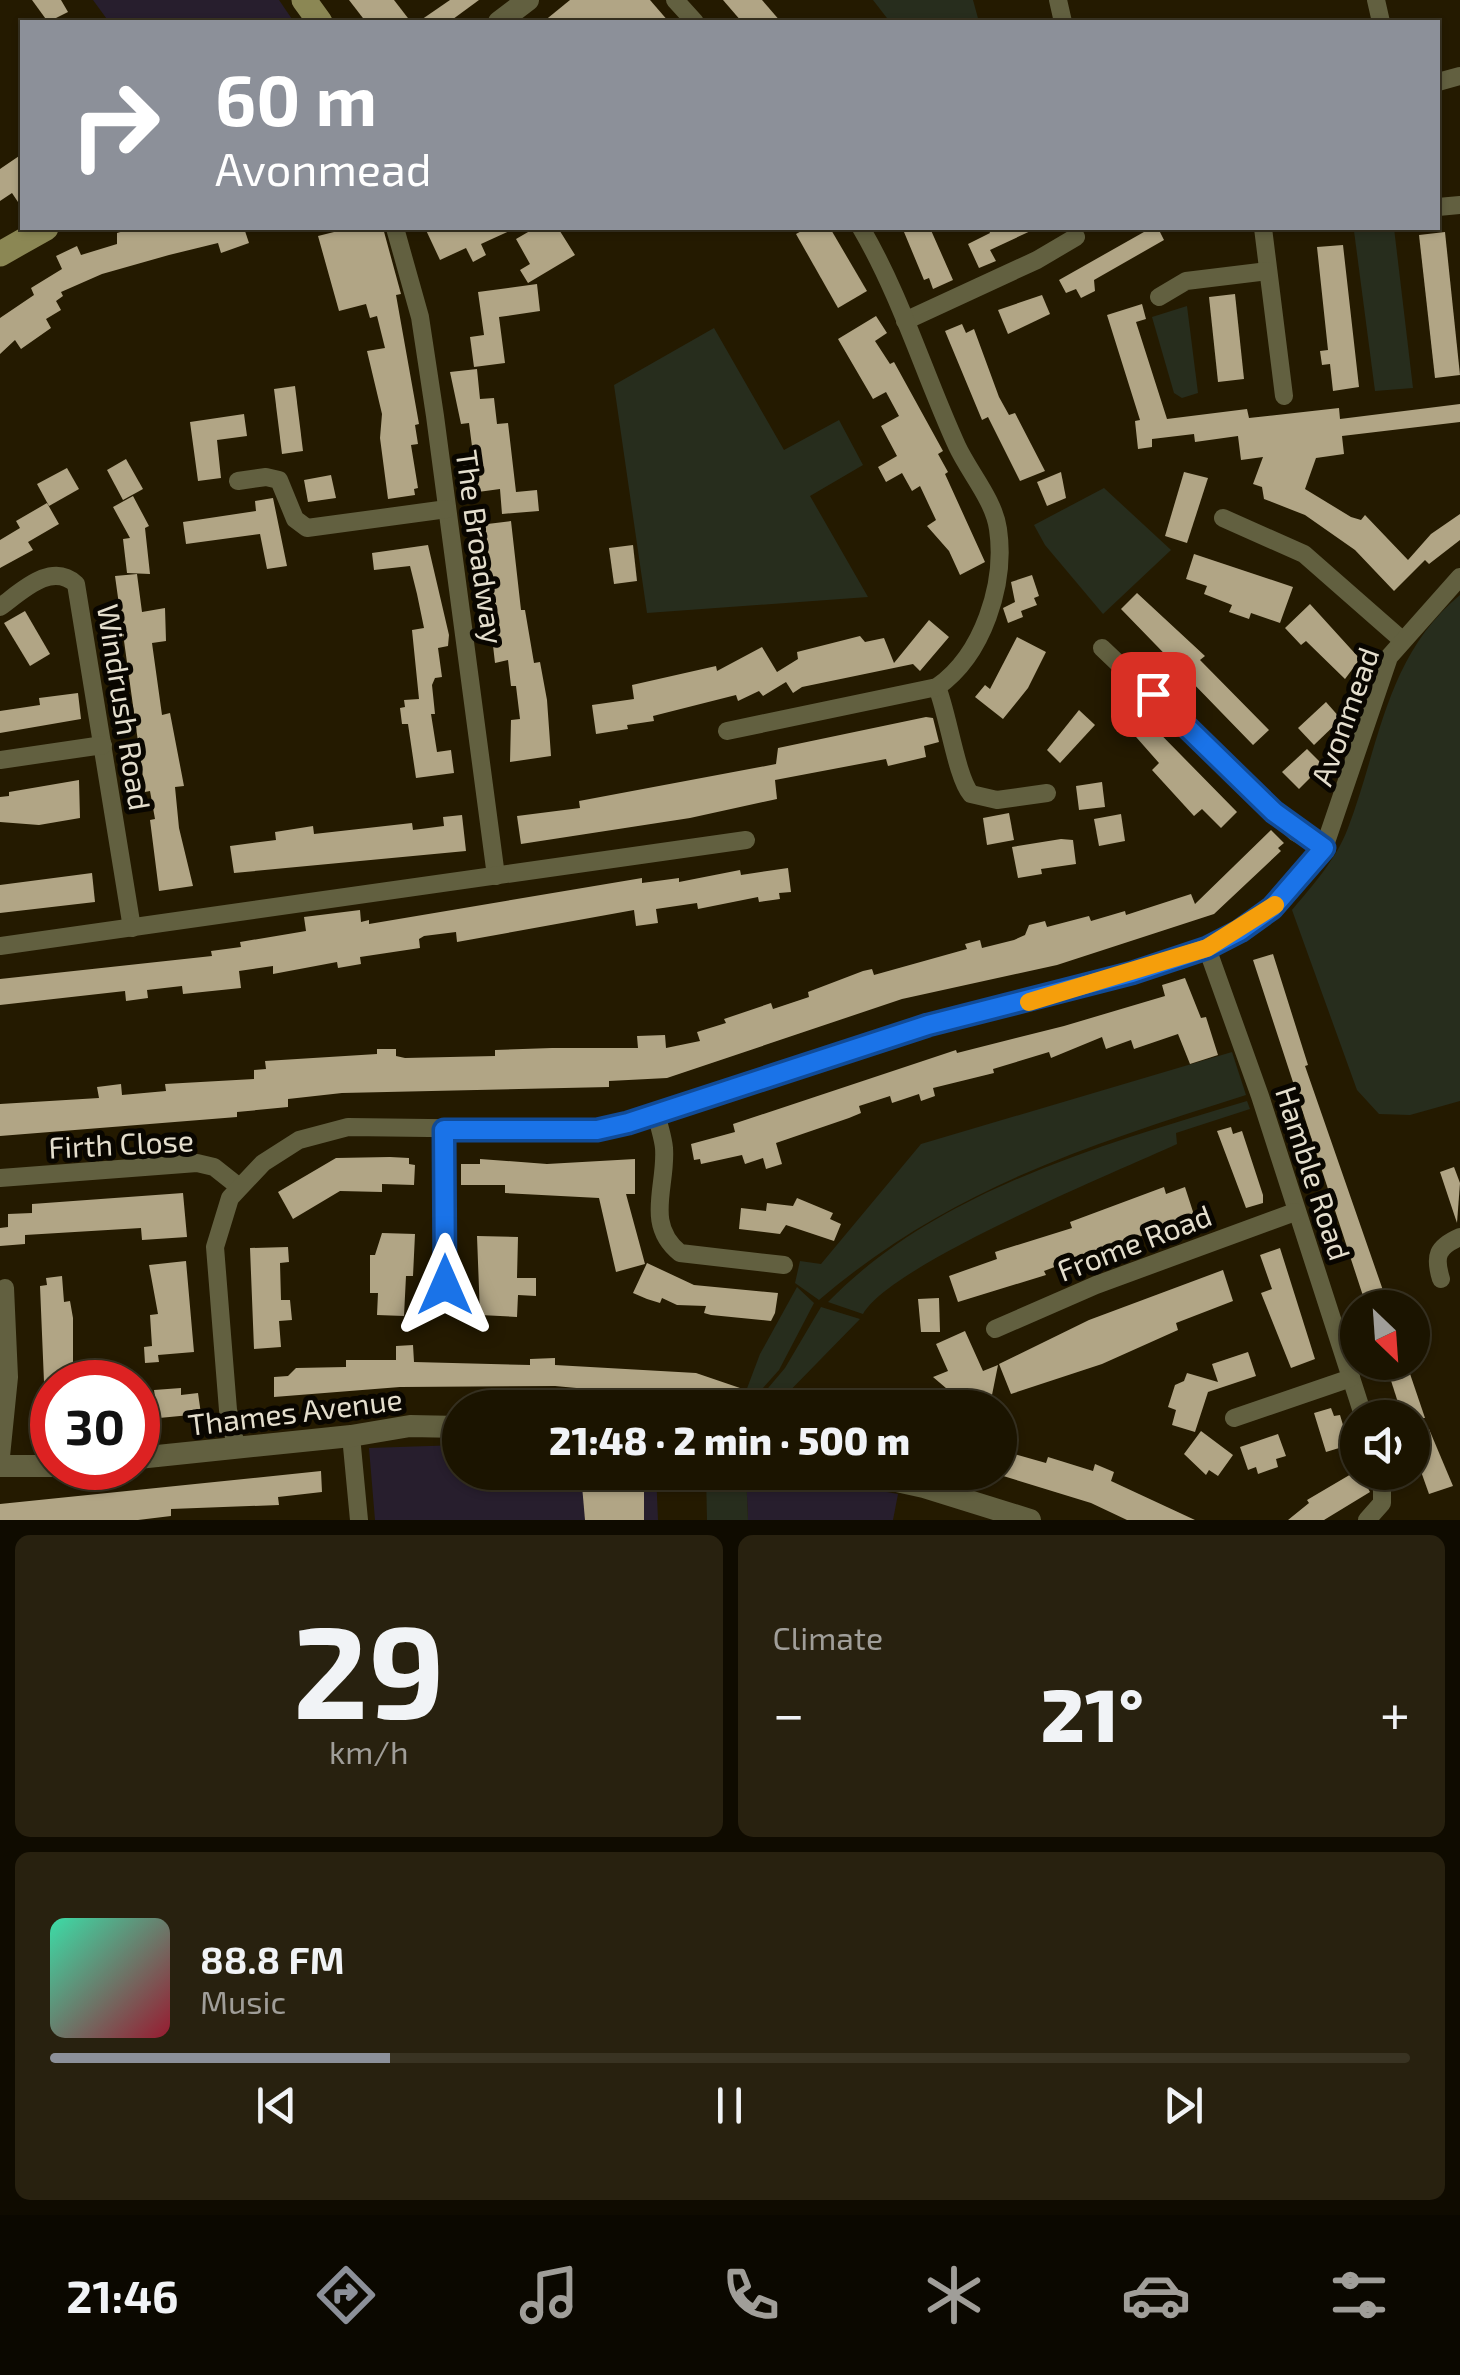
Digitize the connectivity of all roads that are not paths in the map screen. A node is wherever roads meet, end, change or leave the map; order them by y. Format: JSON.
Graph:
{"nodes":[{"id":1,"x":528,"y":0,"type":"edge"},
{"id":2,"x":676,"y":0,"type":"edge"},
{"id":3,"x":502,"y":20,"type":"edge"},
{"id":4,"x":692,"y":20,"type":"edge"},
{"id":5,"x":42,"y":230,"type":"edge"},
{"id":6,"x":397,"y":230,"type":"edge"},
{"id":7,"x":862,"y":230,"type":"edge"},
{"id":8,"x":1263,"y":230,"type":"edge"},
{"id":9,"x":1076,"y":237,"type":"dead end"},
{"id":10,"x":0,"y":254,"type":"edge"},
{"id":11,"x":1268,"y":271,"type":"junction"},
{"id":12,"x":1159,"y":297,"type":"dead end"},
{"id":13,"x":904,"y":321,"type":"junction"},
{"id":14,"x":1284,"y":396,"type":"dead end"},
{"id":15,"x":238,"y":481,"type":"dead end"},
{"id":16,"x":447,"y":509,"type":"junction"},
{"id":17,"x":1223,"y":518,"type":"dead end"},
{"id":18,"x":1460,"y":577,"type":"edge"},
{"id":19,"x":0,"y":607,"type":"edge"},
{"id":20,"x":1402,"y":640,"type":"junction"},
{"id":21,"x":1102,"y":648,"type":"dead end"},
{"id":22,"x":937,"y":687,"type":"junction"},
{"id":23,"x":727,"y":731,"type":"dead end"},
{"id":24,"x":103,"y":745,"type":"junction"},
{"id":25,"x":0,"y":760,"type":"edge"},
{"id":26,"x":1048,"y":794,"type":"dead end"},
{"id":27,"x":746,"y":840,"type":"dead end"},
{"id":28,"x":1324,"y":848,"type":"junction"},
{"id":29,"x":496,"y":876,"type":"junction"},
{"id":30,"x":132,"y":928,"type":"junction"},
{"id":31,"x":0,"y":946,"type":"edge"},
{"id":32,"x":1207,"y":948,"type":"junction"},
{"id":33,"x":657,"y":1116,"type":"junction"},
{"id":34,"x":444,"y":1130,"type":"junction"},
{"id":35,"x":0,"y":1178,"type":"edge"},
{"id":36,"x":238,"y":1186,"type":"junction"},
{"id":37,"x":1295,"y":1212,"type":"junction"},
{"id":38,"x":1460,"y":1238,"type":"edge"},
{"id":39,"x":784,"y":1265,"type":"dead end"},
{"id":40,"x":1441,"y":1279,"type":"dead end"},
{"id":41,"x":445,"y":1285,"type":"dead end"},
{"id":42,"x":4,"y":1299,"type":"edge"},
{"id":43,"x":994,"y":1329,"type":"dead end"},
{"id":44,"x":1340,"y":1345,"type":"edge"},
{"id":45,"x":1345,"y":1380,"type":"edge"},
{"id":46,"x":1234,"y":1418,"type":"dead end"},
{"id":47,"x":442,"y":1427,"type":"edge"},
{"id":48,"x":351,"y":1436,"type":"junction"},
{"id":49,"x":236,"y":1446,"type":"junction"},
{"id":50,"x":160,"y":1455,"type":"edge"},
{"id":51,"x":0,"y":1466,"type":"edge"},
{"id":52,"x":30,"y":1466,"type":"edge"},
{"id":53,"x":934,"y":1490,"type":"edge"},
{"id":54,"x":1382,"y":1490,"type":"edge"},
{"id":55,"x":358,"y":1520,"type":"edge"},
{"id":56,"x":1030,"y":1520,"type":"edge"},
{"id":57,"x":1368,"y":1520,"type":"edge"}],
"edges":[{"from":1,"to":3,"type":"street"},
{"from":2,"to":4,"type":"street"},
{"from":5,"to":10,"type":"main road"},
{"from":6,"to":16,"type":"street","name":"The Broadway"},
{"from":7,"to":13,"type":"street"},
{"from":8,"to":11,"type":"street"},
{"from":9,"to":13,"type":"street"},
{"from":11,"to":12,"type":"street"},
{"from":11,"to":14,"type":"street"},
{"from":13,"to":22,"type":"street"},
{"from":15,"to":16,"type":"street"},
{"from":16,"to":29,"type":"street","name":"The Broadway"},
{"from":17,"to":20,"type":"street"},
{"from":18,"to":20,"type":"street","name":"Avonmead"},
{"from":19,"to":24,"type":"street","name":"Windrush Road"},
{"from":20,"to":28,"type":"street","name":"Avonmead"},
{"from":21,"to":28,"type":"street"},
{"from":22,"to":23,"type":"street"},
{"from":22,"to":26,"type":"street"},
{"from":24,"to":25,"type":"street"},
{"from":24,"to":30,"type":"street","name":"Windrush Road"},
{"from":27,"to":29,"type":"street"},
{"from":28,"to":32,"type":"street","name":"Avonmead"},
{"from":29,"to":30,"type":"street"},
{"from":30,"to":31,"type":"street"},
{"from":32,"to":33,"type":"street","name":"Avonmead"},
{"from":32,"to":37,"type":"street","name":"Hamble Road"},
{"from":33,"to":34,"type":"street","name":"Avonmead"},
{"from":33,"to":39,"type":"street"},
{"from":34,"to":36,"type":"street","name":"Avonmead"},
{"from":34,"to":41,"type":"street"},
{"from":35,"to":36,"type":"street","name":"Firth Close"},
{"from":36,"to":49,"type":"street","name":"Avonmead"},
{"from":37,"to":43,"type":"street","name":"Frome Road"},
{"from":37,"to":44,"type":"street","name":"Hamble Road"},
{"from":38,"to":40,"type":"street"},
{"from":42,"to":51,"type":"street"},
{"from":45,"to":46,"type":"street"},
{"from":47,"to":48,"type":"street","name":"Thames Avenue"},
{"from":48,"to":49,"type":"street","name":"Thames Avenue"},
{"from":48,"to":55,"type":"street"},
{"from":49,"to":50,"type":"street","name":"Thames Avenue"},
{"from":51,"to":52,"type":"street"},
{"from":53,"to":56,"type":"street"},
{"from":54,"to":57,"type":"street"}]}
